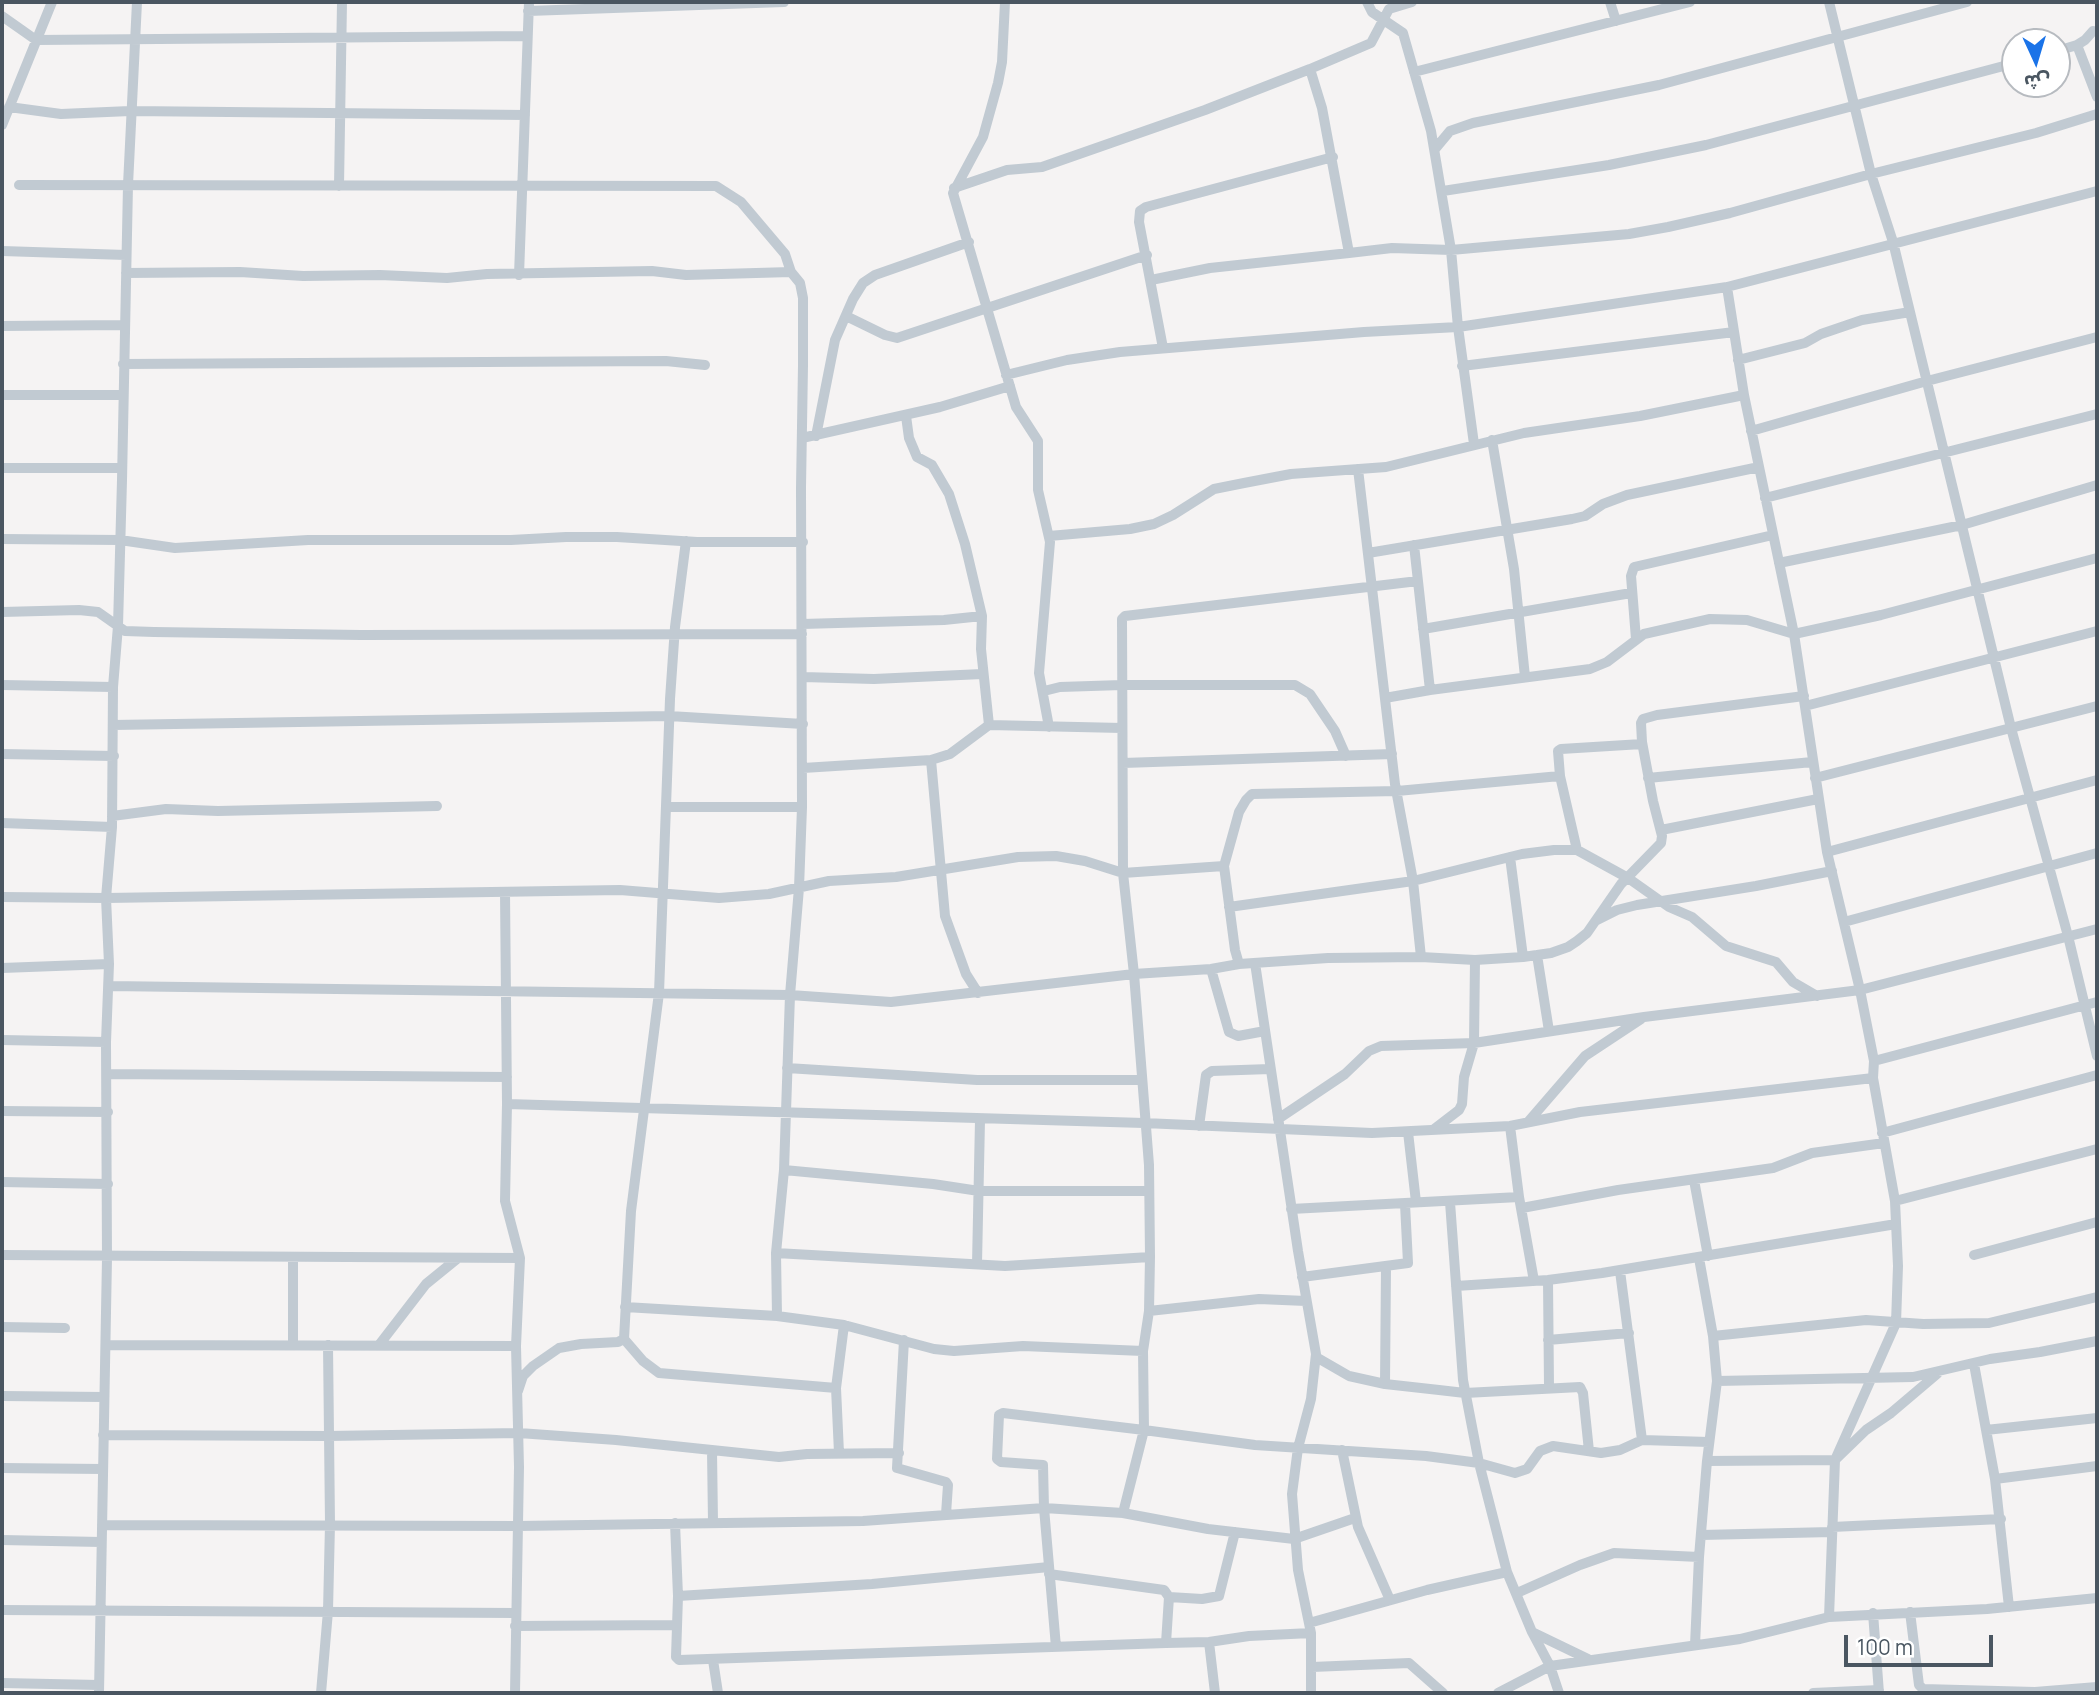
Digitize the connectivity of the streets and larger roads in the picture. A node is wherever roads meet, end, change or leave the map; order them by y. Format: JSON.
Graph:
{"nodes":[{"id":1,"x":52,"y":2,"type":"edge"},
{"id":2,"x":137,"y":2,"type":"edge"},
{"id":3,"x":342,"y":2,"type":"edge"},
{"id":4,"x":784,"y":2,"type":"edge"},
{"id":5,"x":1005,"y":2,"type":"edge"},
{"id":6,"x":1367,"y":2,"type":"edge"},
{"id":7,"x":1412,"y":2,"type":"edge"},
{"id":8,"x":1610,"y":2,"type":"edge"},
{"id":9,"x":1690,"y":2,"type":"edge"},
{"id":10,"x":1829,"y":2,"type":"edge"},
{"id":11,"x":1967,"y":2,"type":"edge"},
{"id":12,"x":529,"y":6,"type":"edge"},
{"id":13,"x":2,"y":16,"type":"edge"},
{"id":14,"x":1382,"y":19,"type":"junction"},
{"id":15,"x":1616,"y":21,"type":"junction"},
{"id":16,"x":2093,"y":31,"type":"dead end"},
{"id":17,"x":341,"y":36,"type":"junction"},
{"id":18,"x":527,"y":36,"type":"junction"},
{"id":19,"x":1837,"y":36,"type":"junction"},
{"id":20,"x":37,"y":40,"type":"junction"},
{"id":21,"x":136,"y":40,"type":"junction"},
{"id":22,"x":2077,"y":45,"type":"junction"},
{"id":23,"x":2071,"y":47,"type":"edge"},
{"id":24,"x":2001,"y":67,"type":"edge"},
{"id":25,"x":1310,"y":69,"type":"junction"},
{"id":26,"x":1413,"y":72,"type":"junction"},
{"id":27,"x":2097,"y":97,"type":"edge"},
{"id":28,"x":1854,"y":105,"type":"junction"},
{"id":29,"x":9,"y":107,"type":"junction"},
{"id":30,"x":131,"y":111,"type":"junction"},
{"id":31,"x":340,"y":112,"type":"junction"},
{"id":32,"x":2097,"y":114,"type":"edge"},
{"id":33,"x":525,"y":115,"type":"junction"},
{"id":34,"x":2,"y":125,"type":"edge"},
{"id":35,"x":1435,"y":149,"type":"junction"},
{"id":36,"x":1333,"y":157,"type":"junction"},
{"id":37,"x":1871,"y":174,"type":"junction"},
{"id":38,"x":19,"y":185,"type":"dead end"},
{"id":39,"x":128,"y":185,"type":"junction"},
{"id":40,"x":339,"y":186,"type":"junction"},
{"id":41,"x":521,"y":186,"type":"junction"},
{"id":42,"x":954,"y":188,"type":"junction"},
{"id":43,"x":1443,"y":191,"type":"junction"},
{"id":44,"x":2097,"y":191,"type":"edge"},
{"id":45,"x":969,"y":242,"type":"junction"},
{"id":46,"x":1893,"y":242,"type":"junction"},
{"id":47,"x":1451,"y":250,"type":"junction"},
{"id":48,"x":2,"y":251,"type":"edge"},
{"id":49,"x":1349,"y":253,"type":"junction"},
{"id":50,"x":126,"y":255,"type":"junction"},
{"id":51,"x":1147,"y":255,"type":"junction"},
{"id":52,"x":791,"y":272,"type":"junction"},
{"id":53,"x":127,"y":273,"type":"junction"},
{"id":54,"x":519,"y":275,"type":"junction"},
{"id":55,"x":1151,"y":280,"type":"junction"},
{"id":56,"x":1727,"y":287,"type":"junction"},
{"id":57,"x":987,"y":307,"type":"junction"},
{"id":58,"x":1910,"y":312,"type":"junction"},
{"id":59,"x":846,"y":316,"type":"junction"},
{"id":60,"x":2,"y":326,"type":"edge"},
{"id":61,"x":125,"y":326,"type":"junction"},
{"id":62,"x":1458,"y":327,"type":"junction"},
{"id":63,"x":1734,"y":332,"type":"junction"},
{"id":64,"x":2097,"y":337,"type":"edge"},
{"id":65,"x":1163,"y":348,"type":"junction"},
{"id":66,"x":1738,"y":360,"type":"junction"},
{"id":67,"x":123,"y":364,"type":"junction"},
{"id":68,"x":705,"y":365,"type":"dead end"},
{"id":69,"x":1462,"y":366,"type":"junction"},
{"id":70,"x":1006,"y":375,"type":"junction"},
{"id":71,"x":1927,"y":381,"type":"junction"},
{"id":72,"x":1010,"y":386,"type":"junction"},
{"id":73,"x":2,"y":395,"type":"edge"},
{"id":74,"x":1744,"y":395,"type":"junction"},
{"id":75,"x":123,"y":396,"type":"junction"},
{"id":76,"x":2097,"y":414,"type":"edge"},
{"id":77,"x":906,"y":416,"type":"junction"},
{"id":78,"x":1751,"y":431,"type":"junction"},
{"id":79,"x":817,"y":436,"type":"junction"},
{"id":80,"x":802,"y":438,"type":"junction"},
{"id":81,"x":1492,"y":440,"type":"junction"},
{"id":82,"x":1474,"y":444,"type":"junction"},
{"id":83,"x":1944,"y":452,"type":"junction"},
{"id":84,"x":1759,"y":467,"type":"junction"},
{"id":85,"x":2,"y":468,"type":"edge"},
{"id":86,"x":122,"y":468,"type":"junction"},
{"id":87,"x":1358,"y":469,"type":"junction"},
{"id":88,"x":2097,"y":485,"type":"edge"},
{"id":89,"x":1765,"y":498,"type":"junction"},
{"id":90,"x":1962,"y":524,"type":"junction"},
{"id":91,"x":1507,"y":531,"type":"junction"},
{"id":92,"x":1773,"y":535,"type":"junction"},
{"id":93,"x":1049,"y":536,"type":"junction"},
{"id":94,"x":2,"y":539,"type":"edge"},
{"id":95,"x":120,"y":540,"type":"junction"},
{"id":96,"x":686,"y":541,"type":"junction"},
{"id":97,"x":803,"y":541,"type":"junction"},
{"id":98,"x":1414,"y":545,"type":"junction"},
{"id":99,"x":1368,"y":553,"type":"junction"},
{"id":100,"x":2097,"y":558,"type":"edge"},
{"id":101,"x":1779,"y":563,"type":"junction"},
{"id":102,"x":1418,"y":581,"type":"junction"},
{"id":103,"x":1372,"y":587,"type":"junction"},
{"id":104,"x":1978,"y":589,"type":"junction"},
{"id":105,"x":1631,"y":593,"type":"junction"},
{"id":106,"x":2,"y":612,"type":"edge"},
{"id":107,"x":1518,"y":614,"type":"junction"},
{"id":108,"x":982,"y":616,"type":"junction"},
{"id":109,"x":118,"y":626,"type":"junction"},
{"id":110,"x":802,"y":629,"type":"junction"},
{"id":111,"x":1423,"y":629,"type":"junction"},
{"id":112,"x":2097,"y":631,"type":"edge"},
{"id":113,"x":674,"y":634,"type":"junction"},
{"id":114,"x":1794,"y":634,"type":"junction"},
{"id":115,"x":1636,"y":639,"type":"junction"},
{"id":116,"x":1994,"y":658,"type":"junction"},
{"id":117,"x":982,"y":674,"type":"junction"},
{"id":118,"x":803,"y":677,"type":"junction"},
{"id":119,"x":1525,"y":677,"type":"junction"},
{"id":120,"x":2,"y":685,"type":"edge"},
{"id":121,"x":1122,"y":685,"type":"junction"},
{"id":122,"x":113,"y":687,"type":"junction"},
{"id":123,"x":1430,"y":690,"type":"junction"},
{"id":124,"x":1044,"y":691,"type":"junction"},
{"id":125,"x":1385,"y":698,"type":"junction"},
{"id":126,"x":1804,"y":701,"type":"junction"},
{"id":127,"x":2097,"y":706,"type":"edge"},
{"id":128,"x":668,"y":716,"type":"junction"},
{"id":129,"x":803,"y":724,"type":"junction"},
{"id":130,"x":113,"y":725,"type":"junction"},
{"id":131,"x":989,"y":725,"type":"junction"},
{"id":132,"x":1049,"y":727,"type":"junction"},
{"id":133,"x":1122,"y":728,"type":"junction"},
{"id":134,"x":2011,"y":728,"type":"junction"},
{"id":135,"x":1642,"y":744,"type":"junction"},
{"id":136,"x":2,"y":754,"type":"edge"},
{"id":137,"x":1392,"y":754,"type":"junction"},
{"id":138,"x":1346,"y":756,"type":"junction"},
{"id":139,"x":114,"y":757,"type":"junction"},
{"id":140,"x":931,"y":760,"type":"junction"},
{"id":141,"x":1812,"y":762,"type":"junction"},
{"id":142,"x":1123,"y":764,"type":"junction"},
{"id":143,"x":803,"y":768,"type":"junction"},
{"id":144,"x":1560,"y":776,"type":"junction"},
{"id":145,"x":1648,"y":778,"type":"junction"},
{"id":146,"x":1815,"y":778,"type":"junction"},
{"id":147,"x":2097,"y":780,"type":"edge"},
{"id":148,"x":1397,"y":791,"type":"junction"},
{"id":149,"x":2030,"y":797,"type":"junction"},
{"id":150,"x":1818,"y":799,"type":"junction"},
{"id":151,"x":437,"y":806,"type":"dead end"},
{"id":152,"x":666,"y":807,"type":"junction"},
{"id":153,"x":802,"y":807,"type":"junction"},
{"id":154,"x":112,"y":821,"type":"junction"},
{"id":155,"x":2,"y":823,"type":"edge"},
{"id":156,"x":1661,"y":830,"type":"junction"},
{"id":157,"x":1577,"y":850,"type":"junction"},
{"id":158,"x":1827,"y":852,"type":"junction"},
{"id":159,"x":2097,"y":853,"type":"edge"},
{"id":160,"x":1510,"y":857,"type":"junction"},
{"id":161,"x":1224,"y":866,"type":"junction"},
{"id":162,"x":2049,"y":866,"type":"junction"},
{"id":163,"x":939,"y":870,"type":"junction"},
{"id":164,"x":1832,"y":871,"type":"junction"},
{"id":165,"x":1123,"y":873,"type":"junction"},
{"id":166,"x":1628,"y":878,"type":"junction"},
{"id":167,"x":1413,"y":881,"type":"junction"},
{"id":168,"x":799,"y":888,"type":"junction"},
{"id":169,"x":505,"y":892,"type":"junction"},
{"id":170,"x":663,"y":894,"type":"junction"},
{"id":171,"x":2,"y":897,"type":"edge"},
{"id":172,"x":106,"y":898,"type":"junction"},
{"id":173,"x":1662,"y":901,"type":"junction"},
{"id":174,"x":1229,"y":907,"type":"junction"},
{"id":175,"x":1596,"y":920,"type":"junction"},
{"id":176,"x":1844,"y":922,"type":"junction"},
{"id":177,"x":2097,"y":929,"type":"edge"},
{"id":178,"x":2068,"y":936,"type":"junction"},
{"id":179,"x":1537,"y":955,"type":"junction"},
{"id":180,"x":1421,"y":957,"type":"junction"},
{"id":181,"x":1523,"y":957,"type":"junction"},
{"id":182,"x":1475,"y":960,"type":"junction"},
{"id":183,"x":1255,"y":963,"type":"junction"},
{"id":184,"x":109,"y":964,"type":"junction"},
{"id":185,"x":1239,"y":964,"type":"junction"},
{"id":186,"x":2,"y":968,"type":"edge"},
{"id":187,"x":1211,"y":969,"type":"junction"},
{"id":188,"x":1134,"y":974,"type":"junction"},
{"id":189,"x":109,"y":986,"type":"junction"},
{"id":190,"x":1860,"y":990,"type":"junction"},
{"id":191,"x":506,"y":991,"type":"junction"},
{"id":192,"x":659,"y":993,"type":"junction"},
{"id":193,"x":978,"y":993,"type":"junction"},
{"id":194,"x":790,"y":995,"type":"junction"},
{"id":195,"x":1817,"y":996,"type":"junction"},
{"id":196,"x":2097,"y":1002,"type":"edge"},
{"id":197,"x":2085,"y":1005,"type":"junction"},
{"id":198,"x":1644,"y":1017,"type":"junction"},
{"id":199,"x":1265,"y":1031,"type":"junction"},
{"id":200,"x":1549,"y":1031,"type":"junction"},
{"id":201,"x":2,"y":1040,"type":"edge"},
{"id":202,"x":106,"y":1042,"type":"junction"},
{"id":203,"x":1474,"y":1042,"type":"junction"},
{"id":204,"x":2097,"y":1056,"type":"edge"},
{"id":205,"x":1874,"y":1061,"type":"junction"},
{"id":206,"x":787,"y":1068,"type":"junction"},
{"id":207,"x":1270,"y":1069,"type":"junction"},
{"id":208,"x":107,"y":1074,"type":"junction"},
{"id":209,"x":2097,"y":1075,"type":"edge"},
{"id":210,"x":507,"y":1077,"type":"junction"},
{"id":211,"x":1873,"y":1078,"type":"junction"},
{"id":212,"x":1141,"y":1080,"type":"junction"},
{"id":213,"x":507,"y":1104,"type":"junction"},
{"id":214,"x":646,"y":1107,"type":"junction"},
{"id":215,"x":2,"y":1111,"type":"edge"},
{"id":216,"x":108,"y":1112,"type":"junction"},
{"id":217,"x":785,"y":1113,"type":"junction"},
{"id":218,"x":979,"y":1119,"type":"junction"},
{"id":219,"x":1278,"y":1119,"type":"junction"},
{"id":220,"x":1528,"y":1122,"type":"junction"},
{"id":221,"x":1144,"y":1123,"type":"junction"},
{"id":222,"x":1199,"y":1126,"type":"junction"},
{"id":223,"x":1510,"y":1126,"type":"junction"},
{"id":224,"x":1280,"y":1130,"type":"junction"},
{"id":225,"x":1432,"y":1131,"type":"junction"},
{"id":226,"x":1408,"y":1132,"type":"junction"},
{"id":227,"x":1883,"y":1138,"type":"junction"},
{"id":228,"x":2097,"y":1149,"type":"edge"},
{"id":229,"x":784,"y":1170,"type":"junction"},
{"id":230,"x":1695,"y":1180,"type":"junction"},
{"id":231,"x":2,"y":1182,"type":"edge"},
{"id":232,"x":108,"y":1184,"type":"junction"},
{"id":233,"x":979,"y":1191,"type":"junction"},
{"id":234,"x":1149,"y":1191,"type":"junction"},
{"id":235,"x":1519,"y":1196,"type":"junction"},
{"id":236,"x":1895,"y":1201,"type":"junction"},
{"id":237,"x":1450,"y":1202,"type":"junction"},
{"id":238,"x":1410,"y":1203,"type":"junction"},
{"id":239,"x":1522,"y":1208,"type":"junction"},
{"id":240,"x":1291,"y":1209,"type":"junction"},
{"id":241,"x":2097,"y":1222,"type":"edge"},
{"id":242,"x":1896,"y":1224,"type":"junction"},
{"id":243,"x":776,"y":1254,"type":"junction"},
{"id":244,"x":2,"y":1255,"type":"edge"},
{"id":245,"x":1974,"y":1255,"type":"dead end"},
{"id":246,"x":293,"y":1257,"type":"junction"},
{"id":247,"x":1150,"y":1257,"type":"junction"},
{"id":248,"x":1703,"y":1257,"type":"junction"},
{"id":249,"x":107,"y":1258,"type":"junction"},
{"id":250,"x":458,"y":1258,"type":"junction"},
{"id":251,"x":520,"y":1258,"type":"junction"},
{"id":252,"x":978,"y":1264,"type":"junction"},
{"id":253,"x":1386,"y":1267,"type":"junction"},
{"id":254,"x":1620,"y":1271,"type":"junction"},
{"id":255,"x":1302,"y":1277,"type":"junction"},
{"id":256,"x":1548,"y":1280,"type":"junction"},
{"id":257,"x":1534,"y":1281,"type":"junction"},
{"id":258,"x":1456,"y":1286,"type":"junction"},
{"id":259,"x":2097,"y":1297,"type":"edge"},
{"id":260,"x":1306,"y":1301,"type":"junction"},
{"id":261,"x":625,"y":1307,"type":"junction"},
{"id":262,"x":1149,"y":1311,"type":"junction"},
{"id":263,"x":777,"y":1316,"type":"junction"},
{"id":264,"x":1896,"y":1323,"type":"junction"},
{"id":265,"x":844,"y":1325,"type":"junction"},
{"id":266,"x":2,"y":1327,"type":"edge"},
{"id":267,"x":65,"y":1328,"type":"dead end"},
{"id":268,"x":1629,"y":1333,"type":"junction"},
{"id":269,"x":1713,"y":1336,"type":"junction"},
{"id":270,"x":624,"y":1339,"type":"junction"},
{"id":271,"x":904,"y":1340,"type":"junction"},
{"id":272,"x":1548,"y":1340,"type":"junction"},
{"id":273,"x":2097,"y":1341,"type":"edge"},
{"id":274,"x":106,"y":1345,"type":"junction"},
{"id":275,"x":293,"y":1345,"type":"junction"},
{"id":276,"x":328,"y":1345,"type":"junction"},
{"id":277,"x":379,"y":1345,"type":"junction"},
{"id":278,"x":516,"y":1346,"type":"junction"},
{"id":279,"x":1143,"y":1351,"type":"junction"},
{"id":280,"x":1315,"y":1357,"type":"junction"},
{"id":281,"x":1974,"y":1364,"type":"junction"},
{"id":282,"x":1940,"y":1372,"type":"junction"},
{"id":283,"x":1870,"y":1378,"type":"junction"},
{"id":284,"x":1717,"y":1381,"type":"junction"},
{"id":285,"x":1385,"y":1384,"type":"junction"},
{"id":286,"x":1549,"y":1387,"type":"junction"},
{"id":287,"x":836,"y":1388,"type":"junction"},
{"id":288,"x":518,"y":1391,"type":"junction"},
{"id":289,"x":1465,"y":1393,"type":"junction"},
{"id":290,"x":2,"y":1396,"type":"edge"},
{"id":291,"x":104,"y":1397,"type":"junction"},
{"id":292,"x":2097,"y":1418,"type":"edge"},
{"id":293,"x":1144,"y":1430,"type":"junction"},
{"id":294,"x":1986,"y":1430,"type":"junction"},
{"id":295,"x":519,"y":1433,"type":"junction"},
{"id":296,"x":103,"y":1435,"type":"junction"},
{"id":297,"x":328,"y":1436,"type":"junction"},
{"id":298,"x":1642,"y":1440,"type":"junction"},
{"id":299,"x":1709,"y":1442,"type":"junction"},
{"id":300,"x":1298,"y":1448,"type":"junction"},
{"id":301,"x":1342,"y":1450,"type":"junction"},
{"id":302,"x":712,"y":1451,"type":"junction"},
{"id":303,"x":1589,"y":1451,"type":"junction"},
{"id":304,"x":839,"y":1453,"type":"junction"},
{"id":305,"x":900,"y":1453,"type":"junction"},
{"id":306,"x":1835,"y":1460,"type":"junction"},
{"id":307,"x":1707,"y":1461,"type":"junction"},
{"id":308,"x":1479,"y":1463,"type":"junction"},
{"id":309,"x":2097,"y":1466,"type":"edge"},
{"id":310,"x":2,"y":1468,"type":"edge"},
{"id":311,"x":103,"y":1469,"type":"junction"},
{"id":312,"x":1996,"y":1479,"type":"junction"},
{"id":313,"x":1044,"y":1508,"type":"junction"},
{"id":314,"x":1123,"y":1513,"type":"junction"},
{"id":315,"x":946,"y":1514,"type":"junction"},
{"id":316,"x":1355,"y":1518,"type":"junction"},
{"id":317,"x":2001,"y":1519,"type":"junction"},
{"id":318,"x":713,"y":1522,"type":"junction"},
{"id":319,"x":675,"y":1523,"type":"junction"},
{"id":320,"x":330,"y":1524,"type":"junction"},
{"id":321,"x":102,"y":1525,"type":"junction"},
{"id":322,"x":518,"y":1526,"type":"junction"},
{"id":323,"x":1832,"y":1529,"type":"junction"},
{"id":324,"x":1235,"y":1532,"type":"junction"},
{"id":325,"x":1701,"y":1535,"type":"junction"},
{"id":326,"x":1294,"y":1538,"type":"junction"},
{"id":327,"x":2,"y":1540,"type":"edge"},
{"id":328,"x":101,"y":1542,"type":"junction"},
{"id":329,"x":1699,"y":1558,"type":"junction"},
{"id":330,"x":1049,"y":1570,"type":"junction"},
{"id":331,"x":1507,"y":1572,"type":"junction"},
{"id":332,"x":1517,"y":1593,"type":"junction"},
{"id":333,"x":678,"y":1596,"type":"junction"},
{"id":334,"x":1168,"y":1597,"type":"junction"},
{"id":335,"x":2097,"y":1598,"type":"edge"},
{"id":336,"x":1390,"y":1600,"type":"junction"},
{"id":337,"x":2009,"y":1607,"type":"junction"},
{"id":338,"x":100,"y":1609,"type":"junction"},
{"id":339,"x":2,"y":1610,"type":"edge"},
{"id":340,"x":328,"y":1611,"type":"junction"},
{"id":341,"x":1910,"y":1612,"type":"junction"},
{"id":342,"x":515,"y":1613,"type":"junction"},
{"id":343,"x":1873,"y":1613,"type":"junction"},
{"id":344,"x":1829,"y":1617,"type":"junction"},
{"id":345,"x":676,"y":1625,"type":"junction"},
{"id":346,"x":515,"y":1626,"type":"junction"},
{"id":347,"x":1310,"y":1628,"type":"junction"},
{"id":348,"x":1532,"y":1632,"type":"junction"},
{"id":349,"x":1209,"y":1642,"type":"junction"},
{"id":350,"x":1166,"y":1643,"type":"junction"},
{"id":351,"x":1695,"y":1645,"type":"junction"},
{"id":352,"x":1056,"y":1647,"type":"junction"},
{"id":353,"x":713,"y":1660,"type":"junction"},
{"id":354,"x":1589,"y":1660,"type":"junction"},
{"id":355,"x":1550,"y":1666,"type":"junction"},
{"id":356,"x":1312,"y":1667,"type":"junction"},
{"id":357,"x":2,"y":1683,"type":"edge"},
{"id":358,"x":2097,"y":1687,"type":"edge"},
{"id":359,"x":99,"y":1689,"type":"edge"},
{"id":360,"x":1879,"y":1692,"type":"edge"},
{"id":361,"x":321,"y":1693,"type":"edge"},
{"id":362,"x":515,"y":1693,"type":"edge"},
{"id":363,"x":718,"y":1693,"type":"edge"},
{"id":364,"x":1215,"y":1693,"type":"edge"},
{"id":365,"x":1311,"y":1693,"type":"edge"},
{"id":366,"x":1443,"y":1693,"type":"edge"},
{"id":367,"x":1498,"y":1693,"type":"edge"},
{"id":368,"x":1559,"y":1693,"type":"edge"},
{"id":369,"x":1814,"y":1693,"type":"edge"}],
"edges":[{"from":1,"to":20,"type":"street"},
{"from":2,"to":21,"type":"street"},
{"from":3,"to":17,"type":"street"},
{"from":4,"to":12,"type":"street"},
{"from":5,"to":42,"type":"street"},
{"from":6,"to":14,"type":"street"},
{"from":7,"to":14,"type":"street"},
{"from":8,"to":15,"type":"street"},
{"from":9,"to":15,"type":"street"},
{"from":10,"to":19,"type":"street"},
{"from":11,"to":19,"type":"street"},
{"from":12,"to":18,"type":"street"},
{"from":13,"to":20,"type":"street"},
{"from":14,"to":25,"type":"street"},
{"from":14,"to":26,"type":"street"},
{"from":15,"to":26,"type":"street"},
{"from":16,"to":22,"type":"street"},
{"from":17,"to":18,"type":"street"},
{"from":17,"to":21,"type":"street"},
{"from":17,"to":31,"type":"street"},
{"from":18,"to":33,"type":"street"},
{"from":19,"to":28,"type":"street"},
{"from":19,"to":35,"type":"street"},
{"from":20,"to":21,"type":"street"},
{"from":20,"to":29,"type":"street"},
{"from":21,"to":30,"type":"street"},
{"from":22,"to":23,"type":"street"},
{"from":22,"to":27,"type":"street"},
{"from":24,"to":28,"type":"street"},
{"from":25,"to":36,"type":"street"},
{"from":25,"to":42,"type":"street"},
{"from":26,"to":35,"type":"street"},
{"from":28,"to":37,"type":"street"},
{"from":28,"to":43,"type":"street"},
{"from":29,"to":30,"type":"street"},
{"from":29,"to":34,"type":"street"},
{"from":30,"to":31,"type":"street"},
{"from":30,"to":39,"type":"street"},
{"from":31,"to":33,"type":"street"},
{"from":31,"to":40,"type":"street"},
{"from":32,"to":37,"type":"street"},
{"from":33,"to":41,"type":"street"},
{"from":35,"to":43,"type":"street"},
{"from":36,"to":49,"type":"street"},
{"from":36,"to":51,"type":"street"},
{"from":37,"to":46,"type":"street"},
{"from":37,"to":47,"type":"street"},
{"from":38,"to":39,"type":"street"},
{"from":39,"to":40,"type":"street"},
{"from":39,"to":50,"type":"street"},
{"from":40,"to":41,"type":"street"},
{"from":41,"to":52,"type":"street"},
{"from":41,"to":54,"type":"street"},
{"from":42,"to":45,"type":"street"},
{"from":43,"to":47,"type":"street"},
{"from":44,"to":46,"type":"street"},
{"from":45,"to":57,"type":"street"},
{"from":45,"to":59,"type":"street"},
{"from":46,"to":56,"type":"street"},
{"from":46,"to":58,"type":"street"},
{"from":47,"to":49,"type":"street"},
{"from":47,"to":62,"type":"street"},
{"from":48,"to":50,"type":"street"},
{"from":49,"to":55,"type":"street"},
{"from":50,"to":53,"type":"street"},
{"from":51,"to":55,"type":"street"},
{"from":51,"to":57,"type":"street"},
{"from":52,"to":54,"type":"street"},
{"from":52,"to":80,"type":"street"},
{"from":53,"to":54,"type":"street"},
{"from":53,"to":61,"type":"street"},
{"from":55,"to":65,"type":"street"},
{"from":56,"to":62,"type":"street"},
{"from":56,"to":63,"type":"street"},
{"from":57,"to":59,"type":"street"},
{"from":57,"to":70,"type":"street"},
{"from":58,"to":66,"type":"street"},
{"from":58,"to":71,"type":"street"},
{"from":59,"to":79,"type":"street"},
{"from":60,"to":61,"type":"street"},
{"from":61,"to":67,"type":"street"},
{"from":62,"to":65,"type":"street"},
{"from":62,"to":69,"type":"street"},
{"from":63,"to":66,"type":"street"},
{"from":63,"to":69,"type":"street"},
{"from":64,"to":71,"type":"street"},
{"from":65,"to":70,"type":"street"},
{"from":66,"to":74,"type":"street"},
{"from":67,"to":68,"type":"street"},
{"from":67,"to":75,"type":"street"},
{"from":69,"to":82,"type":"street"},
{"from":70,"to":72,"type":"street"},
{"from":71,"to":78,"type":"street"},
{"from":71,"to":83,"type":"street"},
{"from":72,"to":77,"type":"street"},
{"from":72,"to":93,"type":"street"},
{"from":73,"to":75,"type":"street"},
{"from":74,"to":78,"type":"street"},
{"from":74,"to":81,"type":"street"},
{"from":75,"to":86,"type":"street"},
{"from":76,"to":83,"type":"street"},
{"from":77,"to":79,"type":"street"},
{"from":77,"to":108,"type":"street"},
{"from":78,"to":84,"type":"street"},
{"from":79,"to":80,"type":"street"},
{"from":80,"to":97,"type":"street"},
{"from":81,"to":82,"type":"street"},
{"from":81,"to":91,"type":"street"},
{"from":82,"to":87,"type":"street"},
{"from":83,"to":89,"type":"street"},
{"from":83,"to":90,"type":"street"},
{"from":84,"to":89,"type":"street"},
{"from":84,"to":91,"type":"street"},
{"from":85,"to":86,"type":"street"},
{"from":86,"to":95,"type":"street"},
{"from":87,"to":93,"type":"street"},
{"from":87,"to":99,"type":"street"},
{"from":88,"to":90,"type":"street"},
{"from":89,"to":92,"type":"street"},
{"from":90,"to":101,"type":"street"},
{"from":90,"to":104,"type":"street"},
{"from":91,"to":98,"type":"street"},
{"from":91,"to":107,"type":"street"},
{"from":92,"to":101,"type":"street"},
{"from":92,"to":105,"type":"street"},
{"from":93,"to":124,"type":"street"},
{"from":94,"to":95,"type":"street"},
{"from":95,"to":96,"type":"street"},
{"from":95,"to":109,"type":"street"},
{"from":96,"to":97,"type":"street"},
{"from":96,"to":113,"type":"street"},
{"from":97,"to":110,"type":"street"},
{"from":98,"to":99,"type":"street"},
{"from":98,"to":102,"type":"street"},
{"from":99,"to":103,"type":"street"},
{"from":100,"to":104,"type":"street"},
{"from":101,"to":114,"type":"street"},
{"from":102,"to":103,"type":"street"},
{"from":102,"to":111,"type":"street"},
{"from":103,"to":121,"type":"street"},
{"from":103,"to":125,"type":"street"},
{"from":104,"to":114,"type":"street"},
{"from":104,"to":116,"type":"street"},
{"from":105,"to":107,"type":"street"},
{"from":105,"to":115,"type":"street"},
{"from":106,"to":109,"type":"street"},
{"from":107,"to":111,"type":"street"},
{"from":107,"to":119,"type":"street"},
{"from":108,"to":110,"type":"street"},
{"from":108,"to":117,"type":"street"},
{"from":109,"to":113,"type":"street"},
{"from":109,"to":122,"type":"street"},
{"from":110,"to":113,"type":"street"},
{"from":110,"to":118,"type":"street"},
{"from":111,"to":123,"type":"street"},
{"from":112,"to":116,"type":"street"},
{"from":113,"to":128,"type":"street"},
{"from":114,"to":115,"type":"street"},
{"from":114,"to":126,"type":"street"},
{"from":115,"to":119,"type":"street"},
{"from":116,"to":126,"type":"street"},
{"from":116,"to":134,"type":"street"},
{"from":117,"to":118,"type":"street"},
{"from":117,"to":131,"type":"street"},
{"from":118,"to":129,"type":"street"},
{"from":119,"to":123,"type":"street"},
{"from":120,"to":122,"type":"street"},
{"from":121,"to":124,"type":"street"},
{"from":121,"to":133,"type":"street"},
{"from":121,"to":138,"type":"street"},
{"from":122,"to":130,"type":"street"},
{"from":123,"to":125,"type":"street"},
{"from":124,"to":132,"type":"street"},
{"from":125,"to":137,"type":"street"},
{"from":126,"to":135,"type":"street"},
{"from":126,"to":141,"type":"street"},
{"from":127,"to":134,"type":"street"},
{"from":128,"to":129,"type":"street"},
{"from":128,"to":130,"type":"street"},
{"from":128,"to":152,"type":"street"},
{"from":129,"to":143,"type":"street"},
{"from":130,"to":139,"type":"street"},
{"from":131,"to":132,"type":"street"},
{"from":131,"to":140,"type":"street"},
{"from":132,"to":133,"type":"street"},
{"from":133,"to":142,"type":"street"},
{"from":134,"to":146,"type":"street"},
{"from":134,"to":149,"type":"street"},
{"from":135,"to":144,"type":"street"},
{"from":135,"to":145,"type":"street"},
{"from":136,"to":139,"type":"street"},
{"from":137,"to":138,"type":"street"},
{"from":137,"to":148,"type":"street"},
{"from":138,"to":142,"type":"street"},
{"from":139,"to":154,"type":"street"},
{"from":140,"to":143,"type":"street"},
{"from":140,"to":163,"type":"street"},
{"from":141,"to":145,"type":"street"},
{"from":141,"to":146,"type":"street"},
{"from":142,"to":165,"type":"street"},
{"from":143,"to":153,"type":"street"},
{"from":144,"to":148,"type":"street"},
{"from":144,"to":157,"type":"street"},
{"from":145,"to":156,"type":"street"},
{"from":146,"to":150,"type":"street"},
{"from":147,"to":149,"type":"street"},
{"from":148,"to":161,"type":"street"},
{"from":148,"to":167,"type":"street"},
{"from":149,"to":158,"type":"street"},
{"from":149,"to":162,"type":"street"},
{"from":150,"to":156,"type":"street"},
{"from":150,"to":158,"type":"street"},
{"from":151,"to":154,"type":"street"},
{"from":152,"to":153,"type":"street"},
{"from":152,"to":170,"type":"street"},
{"from":153,"to":168,"type":"street"},
{"from":154,"to":155,"type":"street"},
{"from":154,"to":172,"type":"street"},
{"from":156,"to":166,"type":"street"},
{"from":157,"to":160,"type":"street"},
{"from":157,"to":166,"type":"street"},
{"from":158,"to":164,"type":"street"},
{"from":159,"to":162,"type":"street"},
{"from":160,"to":167,"type":"street"},
{"from":160,"to":181,"type":"street"},
{"from":161,"to":165,"type":"street"},
{"from":161,"to":174,"type":"street"},
{"from":162,"to":176,"type":"street"},
{"from":162,"to":178,"type":"street"},
{"from":163,"to":165,"type":"street"},
{"from":163,"to":168,"type":"street"},
{"from":163,"to":193,"type":"street"},
{"from":164,"to":173,"type":"street"},
{"from":164,"to":176,"type":"street"},
{"from":165,"to":188,"type":"street"},
{"from":166,"to":173,"type":"street"},
{"from":166,"to":175,"type":"street"},
{"from":167,"to":174,"type":"street"},
{"from":167,"to":180,"type":"street"},
{"from":168,"to":170,"type":"street"},
{"from":168,"to":194,"type":"street"},
{"from":169,"to":170,"type":"street"},
{"from":169,"to":172,"type":"street"},
{"from":169,"to":191,"type":"street"},
{"from":170,"to":192,"type":"street"},
{"from":171,"to":172,"type":"street"},
{"from":172,"to":184,"type":"street"},
{"from":173,"to":175,"type":"street"},
{"from":173,"to":195,"type":"street"},
{"from":174,"to":185,"type":"street"},
{"from":175,"to":179,"type":"street"},
{"from":176,"to":190,"type":"street"},
{"from":177,"to":178,"type":"street"},
{"from":178,"to":190,"type":"street"},
{"from":178,"to":197,"type":"street"},
{"from":179,"to":181,"type":"street"},
{"from":179,"to":200,"type":"street"},
{"from":180,"to":182,"type":"street"},
{"from":180,"to":183,"type":"street"},
{"from":181,"to":182,"type":"street"},
{"from":182,"to":203,"type":"street"},
{"from":183,"to":185,"type":"street"},
{"from":183,"to":199,"type":"street"},
{"from":184,"to":186,"type":"street"},
{"from":184,"to":189,"type":"street"},
{"from":185,"to":187,"type":"street"},
{"from":187,"to":188,"type":"street"},
{"from":187,"to":199,"type":"street"},
{"from":188,"to":193,"type":"street"},
{"from":188,"to":212,"type":"street"},
{"from":189,"to":191,"type":"street"},
{"from":189,"to":202,"type":"street"},
{"from":190,"to":195,"type":"street"},
{"from":190,"to":205,"type":"street"},
{"from":191,"to":192,"type":"street"},
{"from":191,"to":210,"type":"street"},
{"from":192,"to":194,"type":"street"},
{"from":192,"to":214,"type":"street"},
{"from":193,"to":194,"type":"street"},
{"from":194,"to":206,"type":"street"},
{"from":195,"to":198,"type":"street"},
{"from":196,"to":197,"type":"street"},
{"from":197,"to":204,"type":"street"},
{"from":197,"to":205,"type":"street"},
{"from":198,"to":200,"type":"street"},
{"from":198,"to":220,"type":"street"},
{"from":199,"to":207,"type":"street"},
{"from":200,"to":203,"type":"street"},
{"from":201,"to":202,"type":"street"},
{"from":202,"to":208,"type":"street"},
{"from":203,"to":219,"type":"street"},
{"from":203,"to":225,"type":"street"},
{"from":205,"to":211,"type":"street"},
{"from":206,"to":212,"type":"street"},
{"from":206,"to":217,"type":"street"},
{"from":207,"to":219,"type":"street"},
{"from":207,"to":222,"type":"street"},
{"from":208,"to":210,"type":"street"},
{"from":208,"to":216,"type":"street"},
{"from":209,"to":227,"type":"street"},
{"from":210,"to":213,"type":"street"},
{"from":211,"to":220,"type":"street"},
{"from":211,"to":227,"type":"street"},
{"from":212,"to":221,"type":"street"},
{"from":213,"to":214,"type":"street"},
{"from":213,"to":251,"type":"street"},
{"from":214,"to":217,"type":"street"},
{"from":214,"to":261,"type":"street"},
{"from":215,"to":216,"type":"street"},
{"from":216,"to":232,"type":"street"},
{"from":217,"to":218,"type":"street"},
{"from":217,"to":229,"type":"street"},
{"from":218,"to":221,"type":"street"},
{"from":218,"to":233,"type":"street"},
{"from":219,"to":224,"type":"street"},
{"from":220,"to":223,"type":"street"},
{"from":221,"to":222,"type":"street"},
{"from":221,"to":234,"type":"street"},
{"from":222,"to":224,"type":"street"},
{"from":223,"to":225,"type":"street"},
{"from":223,"to":235,"type":"street"},
{"from":224,"to":226,"type":"street"},
{"from":224,"to":240,"type":"street"},
{"from":225,"to":226,"type":"street"},
{"from":226,"to":238,"type":"street"},
{"from":227,"to":230,"type":"street"},
{"from":227,"to":236,"type":"street"},
{"from":228,"to":236,"type":"street"},
{"from":229,"to":233,"type":"street"},
{"from":229,"to":243,"type":"street"},
{"from":230,"to":239,"type":"street"},
{"from":230,"to":248,"type":"street"},
{"from":231,"to":232,"type":"street"},
{"from":232,"to":249,"type":"street"},
{"from":233,"to":234,"type":"street"},
{"from":233,"to":252,"type":"street"},
{"from":234,"to":247,"type":"street"},
{"from":235,"to":237,"type":"street"},
{"from":235,"to":239,"type":"street"},
{"from":236,"to":242,"type":"street"},
{"from":237,"to":238,"type":"street"},
{"from":237,"to":258,"type":"street"},
{"from":238,"to":240,"type":"street"},
{"from":238,"to":253,"type":"street"},
{"from":239,"to":257,"type":"street"},
{"from":240,"to":255,"type":"street"},
{"from":241,"to":245,"type":"street"},
{"from":242,"to":248,"type":"street"},
{"from":242,"to":264,"type":"street"},
{"from":243,"to":252,"type":"street"},
{"from":243,"to":263,"type":"street"},
{"from":244,"to":249,"type":"street"},
{"from":246,"to":249,"type":"street"},
{"from":246,"to":250,"type":"street"},
{"from":246,"to":275,"type":"street"},
{"from":247,"to":252,"type":"street"},
{"from":247,"to":262,"type":"street"},
{"from":248,"to":254,"type":"street"},
{"from":248,"to":269,"type":"street"},
{"from":249,"to":274,"type":"street"},
{"from":250,"to":251,"type":"street"},
{"from":250,"to":277,"type":"street"},
{"from":251,"to":278,"type":"street"},
{"from":253,"to":255,"type":"street"},
{"from":253,"to":285,"type":"street"},
{"from":254,"to":256,"type":"street"},
{"from":254,"to":268,"type":"street"},
{"from":255,"to":260,"type":"street"},
{"from":256,"to":257,"type":"street"},
{"from":256,"to":272,"type":"street"},
{"from":257,"to":258,"type":"street"},
{"from":258,"to":289,"type":"street"},
{"from":259,"to":264,"type":"street"},
{"from":260,"to":262,"type":"street"},
{"from":260,"to":280,"type":"street"},
{"from":261,"to":263,"type":"street"},
{"from":261,"to":270,"type":"street"},
{"from":262,"to":279,"type":"street"},
{"from":263,"to":265,"type":"street"},
{"from":264,"to":269,"type":"street"},
{"from":264,"to":283,"type":"street"},
{"from":265,"to":271,"type":"street"},
{"from":265,"to":287,"type":"street"},
{"from":266,"to":267,"type":"street"},
{"from":268,"to":272,"type":"street"},
{"from":268,"to":298,"type":"street"},
{"from":269,"to":284,"type":"street"},
{"from":270,"to":287,"type":"street"},
{"from":270,"to":288,"type":"street"},
{"from":271,"to":279,"type":"street"},
{"from":271,"to":305,"type":"street"},
{"from":272,"to":286,"type":"street"},
{"from":273,"to":281,"type":"street"},
{"from":274,"to":275,"type":"street"},
{"from":274,"to":291,"type":"street"},
{"from":275,"to":276,"type":"street"},
{"from":276,"to":277,"type":"street"},
{"from":276,"to":297,"type":"street"},
{"from":277,"to":278,"type":"street"},
{"from":278,"to":288,"type":"street"},
{"from":279,"to":293,"type":"street"},
{"from":280,"to":285,"type":"street"},
{"from":280,"to":300,"type":"street"},
{"from":281,"to":282,"type":"street"},
{"from":281,"to":294,"type":"street"},
{"from":282,"to":283,"type":"street"},
{"from":282,"to":306,"type":"street"},
{"from":283,"to":284,"type":"street"},
{"from":283,"to":306,"type":"street"},
{"from":284,"to":299,"type":"street"},
{"from":285,"to":289,"type":"street"},
{"from":286,"to":289,"type":"street"},
{"from":286,"to":303,"type":"street"},
{"from":287,"to":304,"type":"street"},
{"from":288,"to":295,"type":"street"},
{"from":289,"to":308,"type":"street"},
{"from":290,"to":291,"type":"street"},
{"from":291,"to":296,"type":"street"},
{"from":292,"to":294,"type":"street"},
{"from":293,"to":300,"type":"street"},
{"from":293,"to":313,"type":"street"},
{"from":293,"to":314,"type":"street"},
{"from":294,"to":312,"type":"street"},
{"from":295,"to":297,"type":"street"},
{"from":295,"to":302,"type":"street"},
{"from":295,"to":322,"type":"street"},
{"from":296,"to":297,"type":"street"},
{"from":296,"to":311,"type":"street"},
{"from":297,"to":320,"type":"street"},
{"from":298,"to":299,"type":"street"},
{"from":298,"to":303,"type":"street"},
{"from":299,"to":307,"type":"street"},
{"from":300,"to":301,"type":"street"},
{"from":300,"to":326,"type":"street"},
{"from":301,"to":308,"type":"street"},
{"from":301,"to":316,"type":"street"},
{"from":302,"to":304,"type":"street"},
{"from":302,"to":318,"type":"street"},
{"from":303,"to":308,"type":"street"},
{"from":304,"to":305,"type":"street"},
{"from":305,"to":315,"type":"street"},
{"from":306,"to":307,"type":"street"},
{"from":306,"to":323,"type":"street"},
{"from":307,"to":325,"type":"street"},
{"from":308,"to":331,"type":"street"},
{"from":309,"to":312,"type":"street"},
{"from":310,"to":311,"type":"street"},
{"from":311,"to":321,"type":"street"},
{"from":312,"to":317,"type":"street"},
{"from":313,"to":314,"type":"street"},
{"from":313,"to":315,"type":"street"},
{"from":313,"to":330,"type":"street"},
{"from":314,"to":324,"type":"street"},
{"from":315,"to":318,"type":"street"},
{"from":316,"to":326,"type":"street"},
{"from":316,"to":336,"type":"street"},
{"from":317,"to":323,"type":"street"},
{"from":317,"to":337,"type":"street"},
{"from":318,"to":319,"type":"street"},
{"from":319,"to":322,"type":"street"},
{"from":319,"to":333,"type":"street"},
{"from":320,"to":321,"type":"street"},
{"from":320,"to":322,"type":"street"},
{"from":320,"to":340,"type":"street"},
{"from":321,"to":328,"type":"street"},
{"from":322,"to":342,"type":"street"},
{"from":323,"to":325,"type":"street"},
{"from":323,"to":344,"type":"street"},
{"from":324,"to":326,"type":"street"},
{"from":324,"to":334,"type":"street"},
{"from":325,"to":329,"type":"street"},
{"from":326,"to":347,"type":"street"},
{"from":327,"to":328,"type":"street"},
{"from":328,"to":338,"type":"street"},
{"from":329,"to":332,"type":"street"},
{"from":329,"to":351,"type":"street"},
{"from":330,"to":333,"type":"street"},
{"from":330,"to":334,"type":"street"},
{"from":330,"to":352,"type":"street"},
{"from":331,"to":332,"type":"street"},
{"from":331,"to":336,"type":"street"},
{"from":332,"to":348,"type":"street"},
{"from":333,"to":345,"type":"street"},
{"from":334,"to":350,"type":"street"},
{"from":335,"to":337,"type":"street"},
{"from":336,"to":347,"type":"street"},
{"from":337,"to":341,"type":"street"},
{"from":338,"to":339,"type":"street"},
{"from":338,"to":340,"type":"street"},
{"from":338,"to":359,"type":"street"},
{"from":340,"to":342,"type":"street"},
{"from":340,"to":361,"type":"street"},
{"from":341,"to":343,"type":"street"},
{"from":341,"to":358,"type":"street"},
{"from":342,"to":346,"type":"street"},
{"from":343,"to":344,"type":"street"},
{"from":343,"to":360,"type":"street"},
{"from":344,"to":351,"type":"street"},
{"from":345,"to":346,"type":"street"},
{"from":345,"to":353,"type":"street"},
{"from":346,"to":362,"type":"street"},
{"from":347,"to":349,"type":"street"},
{"from":347,"to":356,"type":"street"},
{"from":348,"to":354,"type":"street"},
{"from":348,"to":355,"type":"street"},
{"from":349,"to":350,"type":"street"},
{"from":349,"to":364,"type":"street"},
{"from":350,"to":352,"type":"street"},
{"from":351,"to":354,"type":"street"},
{"from":352,"to":353,"type":"street"},
{"from":353,"to":363,"type":"street"},
{"from":354,"to":355,"type":"street"},
{"from":355,"to":367,"type":"street"},
{"from":355,"to":368,"type":"street"},
{"from":356,"to":365,"type":"street"},
{"from":356,"to":366,"type":"street"},
{"from":357,"to":359,"type":"street"},
{"from":360,"to":369,"type":"street"}]}
